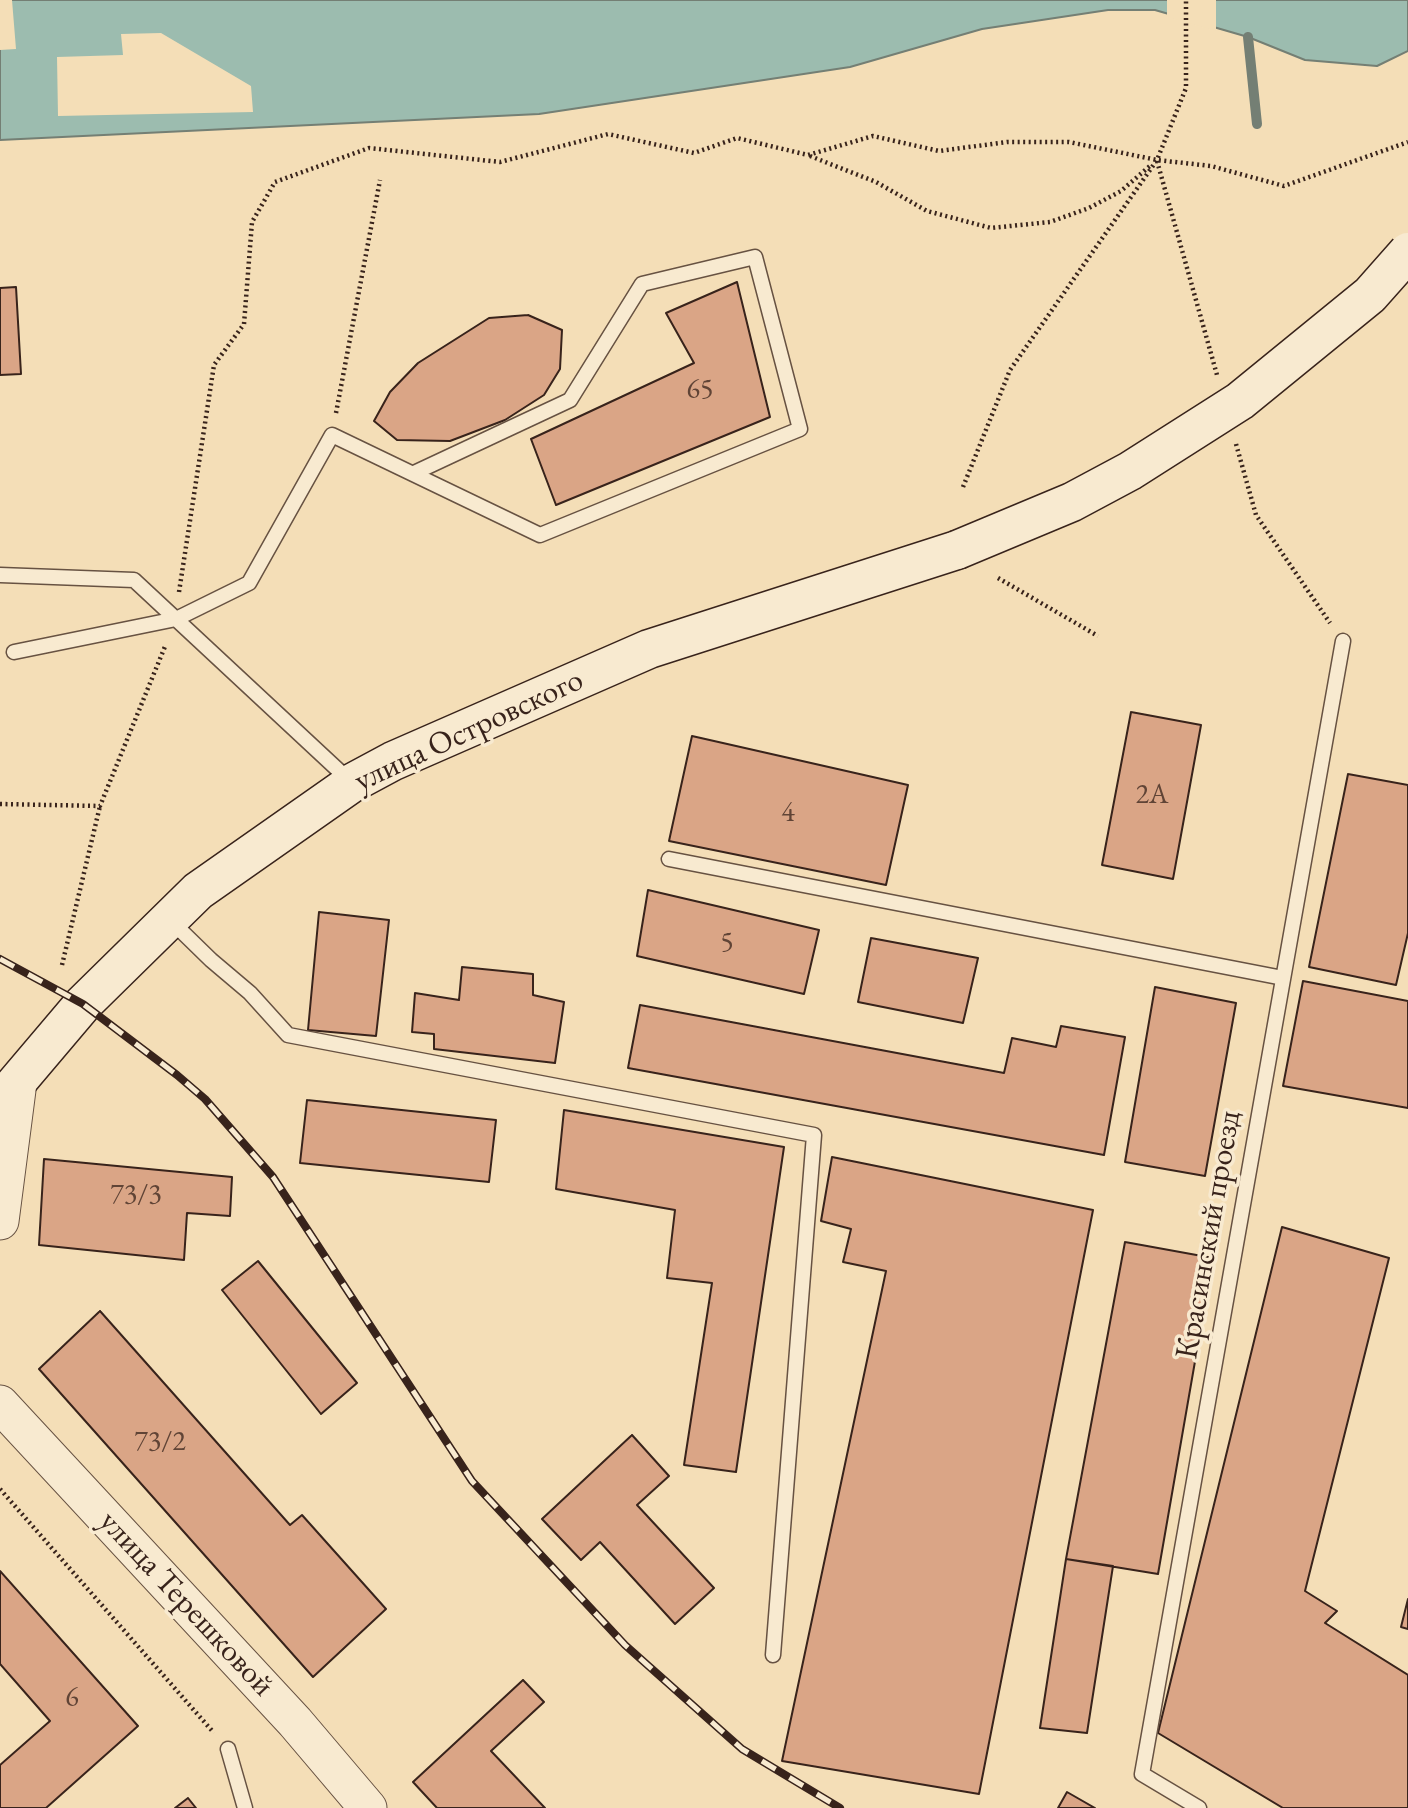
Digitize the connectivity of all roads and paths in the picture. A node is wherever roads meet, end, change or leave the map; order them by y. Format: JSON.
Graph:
{"nodes":[{"id":1,"x":1186,"y":0,"type":"edge"},
{"id":2,"x":1408,"y":142,"type":"edge"},
{"id":3,"x":808,"y":155,"type":"junction"},
{"id":4,"x":1157,"y":160,"type":"junction"},
{"id":5,"x":380,"y":180,"type":"dead end"},
{"id":6,"x":1408,"y":251,"type":"edge"},
{"id":7,"x":332,"y":435,"type":"junction"},
{"id":8,"x":414,"y":473,"type":"junction"},
{"id":9,"x":963,"y":487,"type":"dead end"},
{"id":10,"x":0,"y":575,"type":"edge"},
{"id":11,"x":998,"y":578,"type":"dead end"},
{"id":12,"x":176,"y":619,"type":"junction"},
{"id":13,"x":1098,"y":636,"type":"dead end"},
{"id":14,"x":1343,"y":641,"type":"dead end"},
{"id":15,"x":14,"y":652,"type":"dead end"},
{"id":16,"x":352,"y":783,"type":"junction"},
{"id":17,"x":0,"y":804,"type":"edge"},
{"id":18,"x":100,"y":806,"type":"junction"},
{"id":19,"x":668,"y":859,"type":"dead end"},
{"id":20,"x":169,"y":919,"type":"junction"},
{"id":21,"x":62,"y":965,"type":"dead end"},
{"id":22,"x":1283,"y":978,"type":"junction"},
{"id":23,"x":9,"y":1092,"type":"edge"},
{"id":24,"x":0,"y":1221,"type":"edge"},
{"id":25,"x":0,"y":1404,"type":"edge"},
{"id":26,"x":0,"y":1489,"type":"edge"},
{"id":27,"x":773,"y":1655,"type":"dead end"},
{"id":28,"x":228,"y":1749,"type":"joint"},
{"id":29,"x":362,"y":1806,"type":"edge"},
{"id":30,"x":245,"y":1808,"type":"edge"},
{"id":31,"x":1199,"y":1808,"type":"edge"}],
"edges":[{"from":1,"to":4,"type":"path"},
{"from":2,"to":4,"type":"path"},
{"from":3,"to":4,"type":"path"},
{"from":3,"to":4,"type":"path"},
{"from":3,"to":12,"type":"path"},
{"from":4,"to":9,"type":"path"},
{"from":5,"to":7,"type":"path"},
{"from":6,"to":16,"type":"main road","name":"улица Островского","bridge":true},
{"from":7,"to":8,"type":"lane"},
{"from":7,"to":12,"type":"lane"},
{"from":8,"to":8,"type":"lane"},
{"from":10,"to":12,"type":"lane"},
{"from":11,"to":13,"type":"path"},
{"from":12,"to":15,"type":"lane"},
{"from":12,"to":16,"type":"lane"},
{"from":12,"to":18,"type":"path"},
{"from":14,"to":22,"type":"lane","name":"Красинский проезд"},
{"from":16,"to":20,"type":"main road","name":"улица Островского"},
{"from":17,"to":18,"type":"path"},
{"from":18,"to":21,"type":"path"},
{"from":19,"to":22,"type":"lane"},
{"from":20,"to":23,"type":"main road","name":"улица Островского"},
{"from":20,"to":27,"type":"lane"},
{"from":22,"to":31,"type":"lane","name":"Красинский проезд"},
{"from":23,"to":24,"type":"street"},
{"from":25,"to":29,"type":"street","name":"улица Терешковой"},
{"from":26,"to":28,"type":"path"},
{"from":28,"to":30,"type":"lane"}]}
